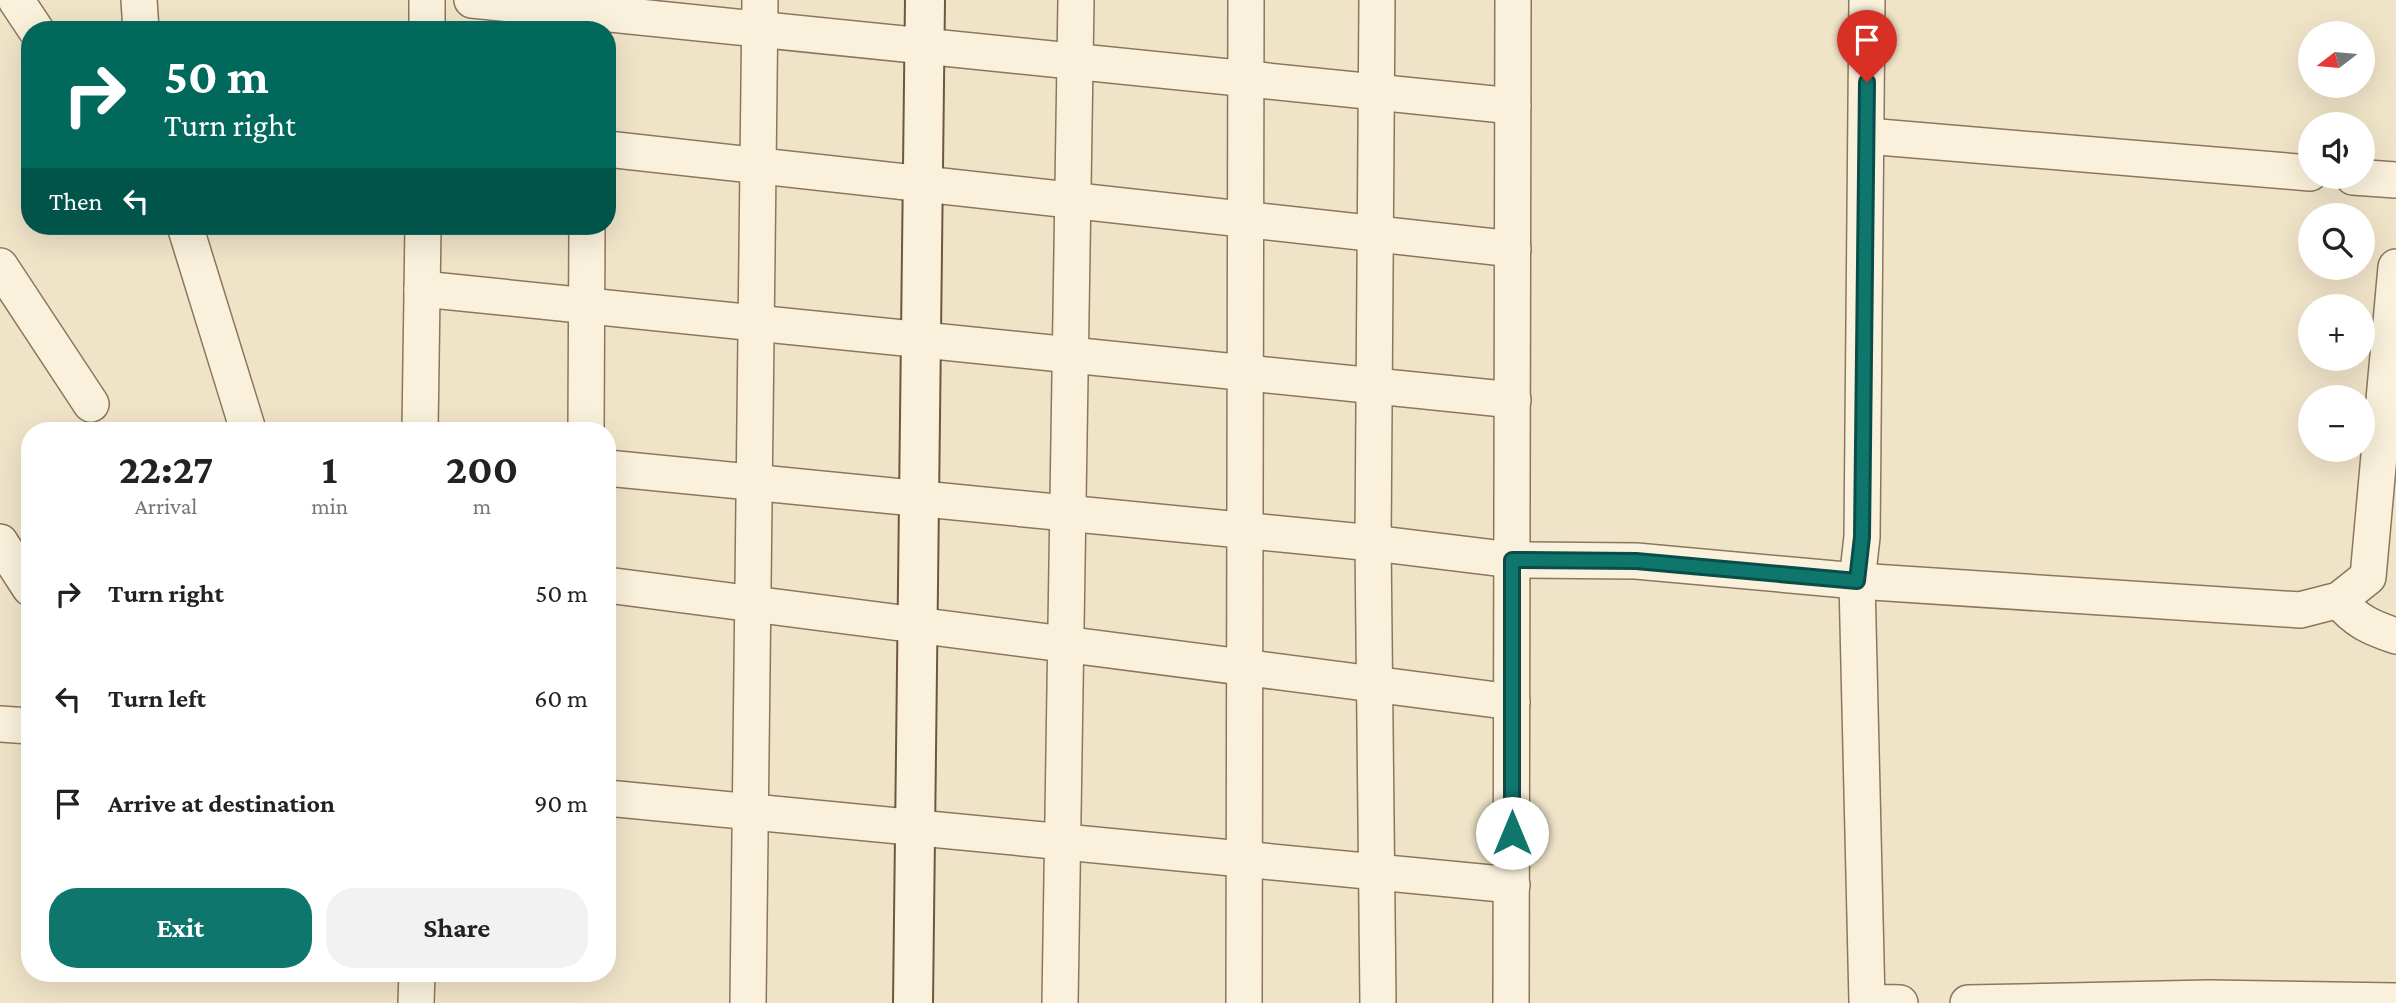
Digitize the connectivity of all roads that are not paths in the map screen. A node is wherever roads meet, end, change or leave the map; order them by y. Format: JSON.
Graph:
{"nodes":[{"id":1,"x":16,"y":0,"type":"edge"},
{"id":2,"x":139,"y":0,"type":"edge"},
{"id":3,"x":427,"y":0,"type":"edge"},
{"id":4,"x":472,"y":0,"type":"edge"},
{"id":5,"x":925,"y":0,"type":"edge"},
{"id":6,"x":1076,"y":0,"type":"edge"},
{"id":7,"x":1246,"y":0,"type":"edge"},
{"id":8,"x":1377,"y":0,"type":"edge"},
{"id":9,"x":1513,"y":0,"type":"edge"},
{"id":10,"x":1867,"y":0,"type":"edge"},
{"id":11,"x":587,"y":14,"type":"edge"},
{"id":12,"x":760,"y":14,"type":"edge"},
{"id":13,"x":30,"y":21,"type":"edge"},
{"id":14,"x":140,"y":21,"type":"edge"},
{"id":15,"x":427,"y":21,"type":"edge"},
{"id":16,"x":925,"y":46,"type":"junction"},
{"id":17,"x":1075,"y":61,"type":"junction"},
{"id":18,"x":1246,"y":79,"type":"junction"},
{"id":19,"x":1376,"y":92,"type":"junction"},
{"id":20,"x":1513,"y":106,"type":"junction"},
{"id":21,"x":1867,"y":136,"type":"junction"},
{"id":22,"x":616,"y":150,"type":"edge"},
{"id":23,"x":758,"y":166,"type":"junction"},
{"id":24,"x":2298,"y":172,"type":"edge"},
{"id":25,"x":2375,"y":179,"type":"edge"},
{"id":26,"x":2396,"y":180,"type":"edge"},
{"id":27,"x":923,"y":184,"type":"junction"},
{"id":28,"x":1073,"y":201,"type":"junction"},
{"id":29,"x":1246,"y":220,"type":"junction"},
{"id":30,"x":1375,"y":234,"type":"junction"},
{"id":31,"x":188,"y":235,"type":"edge"},
{"id":32,"x":424,"y":235,"type":"edge"},
{"id":33,"x":587,"y":235,"type":"edge"},
{"id":34,"x":1513,"y":249,"type":"junction"},
{"id":35,"x":0,"y":266,"type":"edge"},
{"id":36,"x":2396,"y":267,"type":"edge"},
{"id":37,"x":422,"y":289,"type":"junction"},
{"id":38,"x":586,"y":306,"type":"junction"},
{"id":39,"x":756,"y":323,"type":"junction"},
{"id":40,"x":921,"y":340,"type":"junction"},
{"id":41,"x":1071,"y":355,"type":"junction"},
{"id":42,"x":1245,"y":372,"type":"junction"},
{"id":43,"x":1374,"y":386,"type":"junction"},
{"id":44,"x":1513,"y":400,"type":"junction"},
{"id":45,"x":91,"y":404,"type":"dead end"},
{"id":46,"x":245,"y":422,"type":"edge"},
{"id":47,"x":420,"y":422,"type":"edge"},
{"id":48,"x":586,"y":422,"type":"edge"},
{"id":49,"x":616,"y":469,"type":"edge"},
{"id":50,"x":754,"y":482,"type":"junction"},
{"id":51,"x":919,"y":499,"type":"junction"},
{"id":52,"x":1069,"y":513,"type":"junction"},
{"id":53,"x":1245,"y":530,"type":"junction"},
{"id":54,"x":0,"y":542,"type":"edge"},
{"id":55,"x":1373,"y":543,"type":"junction"},
{"id":56,"x":1512,"y":560,"type":"junction"},
{"id":57,"x":21,"y":574,"type":"edge"},
{"id":58,"x":1857,"y":581,"type":"junction"},
{"id":59,"x":616,"y":586,"type":"edge"},
{"id":60,"x":2339,"y":600,"type":"junction"},
{"id":61,"x":753,"y":604,"type":"junction"},
{"id":62,"x":917,"y":625,"type":"junction"},
{"id":63,"x":2396,"y":636,"type":"edge"},
{"id":64,"x":1066,"y":645,"type":"junction"},
{"id":65,"x":1245,"y":668,"type":"junction"},
{"id":66,"x":1375,"y":685,"type":"junction"},
{"id":67,"x":1512,"y":702,"type":"junction"},
{"id":68,"x":0,"y":724,"type":"edge"},
{"id":69,"x":21,"y":725,"type":"edge"},
{"id":70,"x":616,"y":799,"type":"edge"},
{"id":71,"x":750,"y":813,"type":"junction"},
{"id":72,"x":915,"y":828,"type":"junction"},
{"id":73,"x":1063,"y":843,"type":"junction"},
{"id":74,"x":1244,"y":860,"type":"junction"},
{"id":75,"x":1377,"y":872,"type":"junction"},
{"id":76,"x":1512,"y":885,"type":"junction"},
{"id":77,"x":417,"y":982,"type":"edge"},
{"id":78,"x":2396,"y":1001,"type":"edge"},
{"id":79,"x":416,"y":1003,"type":"edge"},
{"id":80,"x":748,"y":1003,"type":"edge"},
{"id":81,"x":913,"y":1003,"type":"edge"},
{"id":82,"x":1060,"y":1003,"type":"edge"},
{"id":83,"x":1244,"y":1003,"type":"edge"},
{"id":84,"x":1378,"y":1003,"type":"edge"},
{"id":85,"x":1511,"y":1003,"type":"edge"},
{"id":86,"x":1865,"y":1003,"type":"edge"},
{"id":87,"x":1900,"y":1003,"type":"edge"},
{"id":88,"x":1968,"y":1003,"type":"edge"}],
"edges":[{"from":1,"to":13,"type":"street"},
{"from":2,"to":14,"type":"street"},
{"from":3,"to":15,"type":"street"},
{"from":4,"to":11,"type":"street"},
{"from":5,"to":16,"type":"street"},
{"from":6,"to":17,"type":"street"},
{"from":7,"to":18,"type":"street"},
{"from":8,"to":19,"type":"street"},
{"from":9,"to":20,"type":"street"},
{"from":10,"to":21,"type":"street"},
{"from":11,"to":12,"type":"street"},
{"from":12,"to":16,"type":"street"},
{"from":12,"to":23,"type":"street"},
{"from":16,"to":17,"type":"street"},
{"from":16,"to":27,"type":"street"},
{"from":17,"to":18,"type":"street"},
{"from":17,"to":28,"type":"street"},
{"from":18,"to":19,"type":"street"},
{"from":18,"to":29,"type":"street"},
{"from":19,"to":20,"type":"street"},
{"from":19,"to":30,"type":"street"},
{"from":20,"to":34,"type":"street"},
{"from":21,"to":24,"type":"street"},
{"from":21,"to":58,"type":"street"},
{"from":22,"to":23,"type":"street"},
{"from":23,"to":27,"type":"street"},
{"from":23,"to":39,"type":"street"},
{"from":25,"to":26,"type":"street"},
{"from":27,"to":28,"type":"street"},
{"from":27,"to":40,"type":"street"},
{"from":28,"to":29,"type":"street"},
{"from":28,"to":41,"type":"street"},
{"from":29,"to":30,"type":"street"},
{"from":29,"to":42,"type":"street"},
{"from":30,"to":34,"type":"street"},
{"from":30,"to":43,"type":"street"},
{"from":31,"to":46,"type":"street"},
{"from":32,"to":37,"type":"street"},
{"from":33,"to":38,"type":"street"},
{"from":34,"to":44,"type":"street"},
{"from":35,"to":45,"type":"street"},
{"from":36,"to":60,"type":"street"},
{"from":37,"to":38,"type":"street"},
{"from":37,"to":47,"type":"street"},
{"from":38,"to":39,"type":"street"},
{"from":38,"to":48,"type":"street"},
{"from":39,"to":40,"type":"street"},
{"from":39,"to":50,"type":"street"},
{"from":40,"to":41,"type":"street"},
{"from":40,"to":51,"type":"street"},
{"from":41,"to":42,"type":"street"},
{"from":41,"to":52,"type":"street"},
{"from":42,"to":43,"type":"street"},
{"from":42,"to":53,"type":"street"},
{"from":43,"to":44,"type":"street"},
{"from":43,"to":55,"type":"street"},
{"from":44,"to":56,"type":"street"},
{"from":49,"to":50,"type":"street"},
{"from":50,"to":51,"type":"street"},
{"from":50,"to":61,"type":"street"},
{"from":51,"to":52,"type":"street"},
{"from":51,"to":62,"type":"street"},
{"from":52,"to":53,"type":"street"},
{"from":52,"to":64,"type":"street"},
{"from":53,"to":55,"type":"street"},
{"from":53,"to":65,"type":"street"},
{"from":54,"to":57,"type":"street"},
{"from":55,"to":56,"type":"street"},
{"from":55,"to":66,"type":"street"},
{"from":56,"to":58,"type":"street"},
{"from":56,"to":67,"type":"street"},
{"from":58,"to":60,"type":"street"},
{"from":58,"to":86,"type":"street"},
{"from":59,"to":61,"type":"street"},
{"from":60,"to":63,"type":"street"},
{"from":61,"to":62,"type":"street"},
{"from":61,"to":71,"type":"street"},
{"from":62,"to":64,"type":"street"},
{"from":62,"to":72,"type":"street"},
{"from":64,"to":65,"type":"street"},
{"from":64,"to":73,"type":"street"},
{"from":65,"to":66,"type":"street"},
{"from":65,"to":74,"type":"street"},
{"from":66,"to":67,"type":"street"},
{"from":66,"to":75,"type":"street"},
{"from":67,"to":76,"type":"street"},
{"from":68,"to":69,"type":"street"},
{"from":70,"to":71,"type":"street"},
{"from":71,"to":72,"type":"street"},
{"from":71,"to":80,"type":"street"},
{"from":72,"to":73,"type":"street"},
{"from":72,"to":81,"type":"street"},
{"from":73,"to":74,"type":"street"},
{"from":73,"to":82,"type":"street"},
{"from":74,"to":75,"type":"street"},
{"from":74,"to":83,"type":"street"},
{"from":75,"to":76,"type":"street"},
{"from":75,"to":84,"type":"street"},
{"from":76,"to":85,"type":"street"},
{"from":77,"to":79,"type":"street"},
{"from":78,"to":88,"type":"street"},
{"from":86,"to":87,"type":"street"}]}
